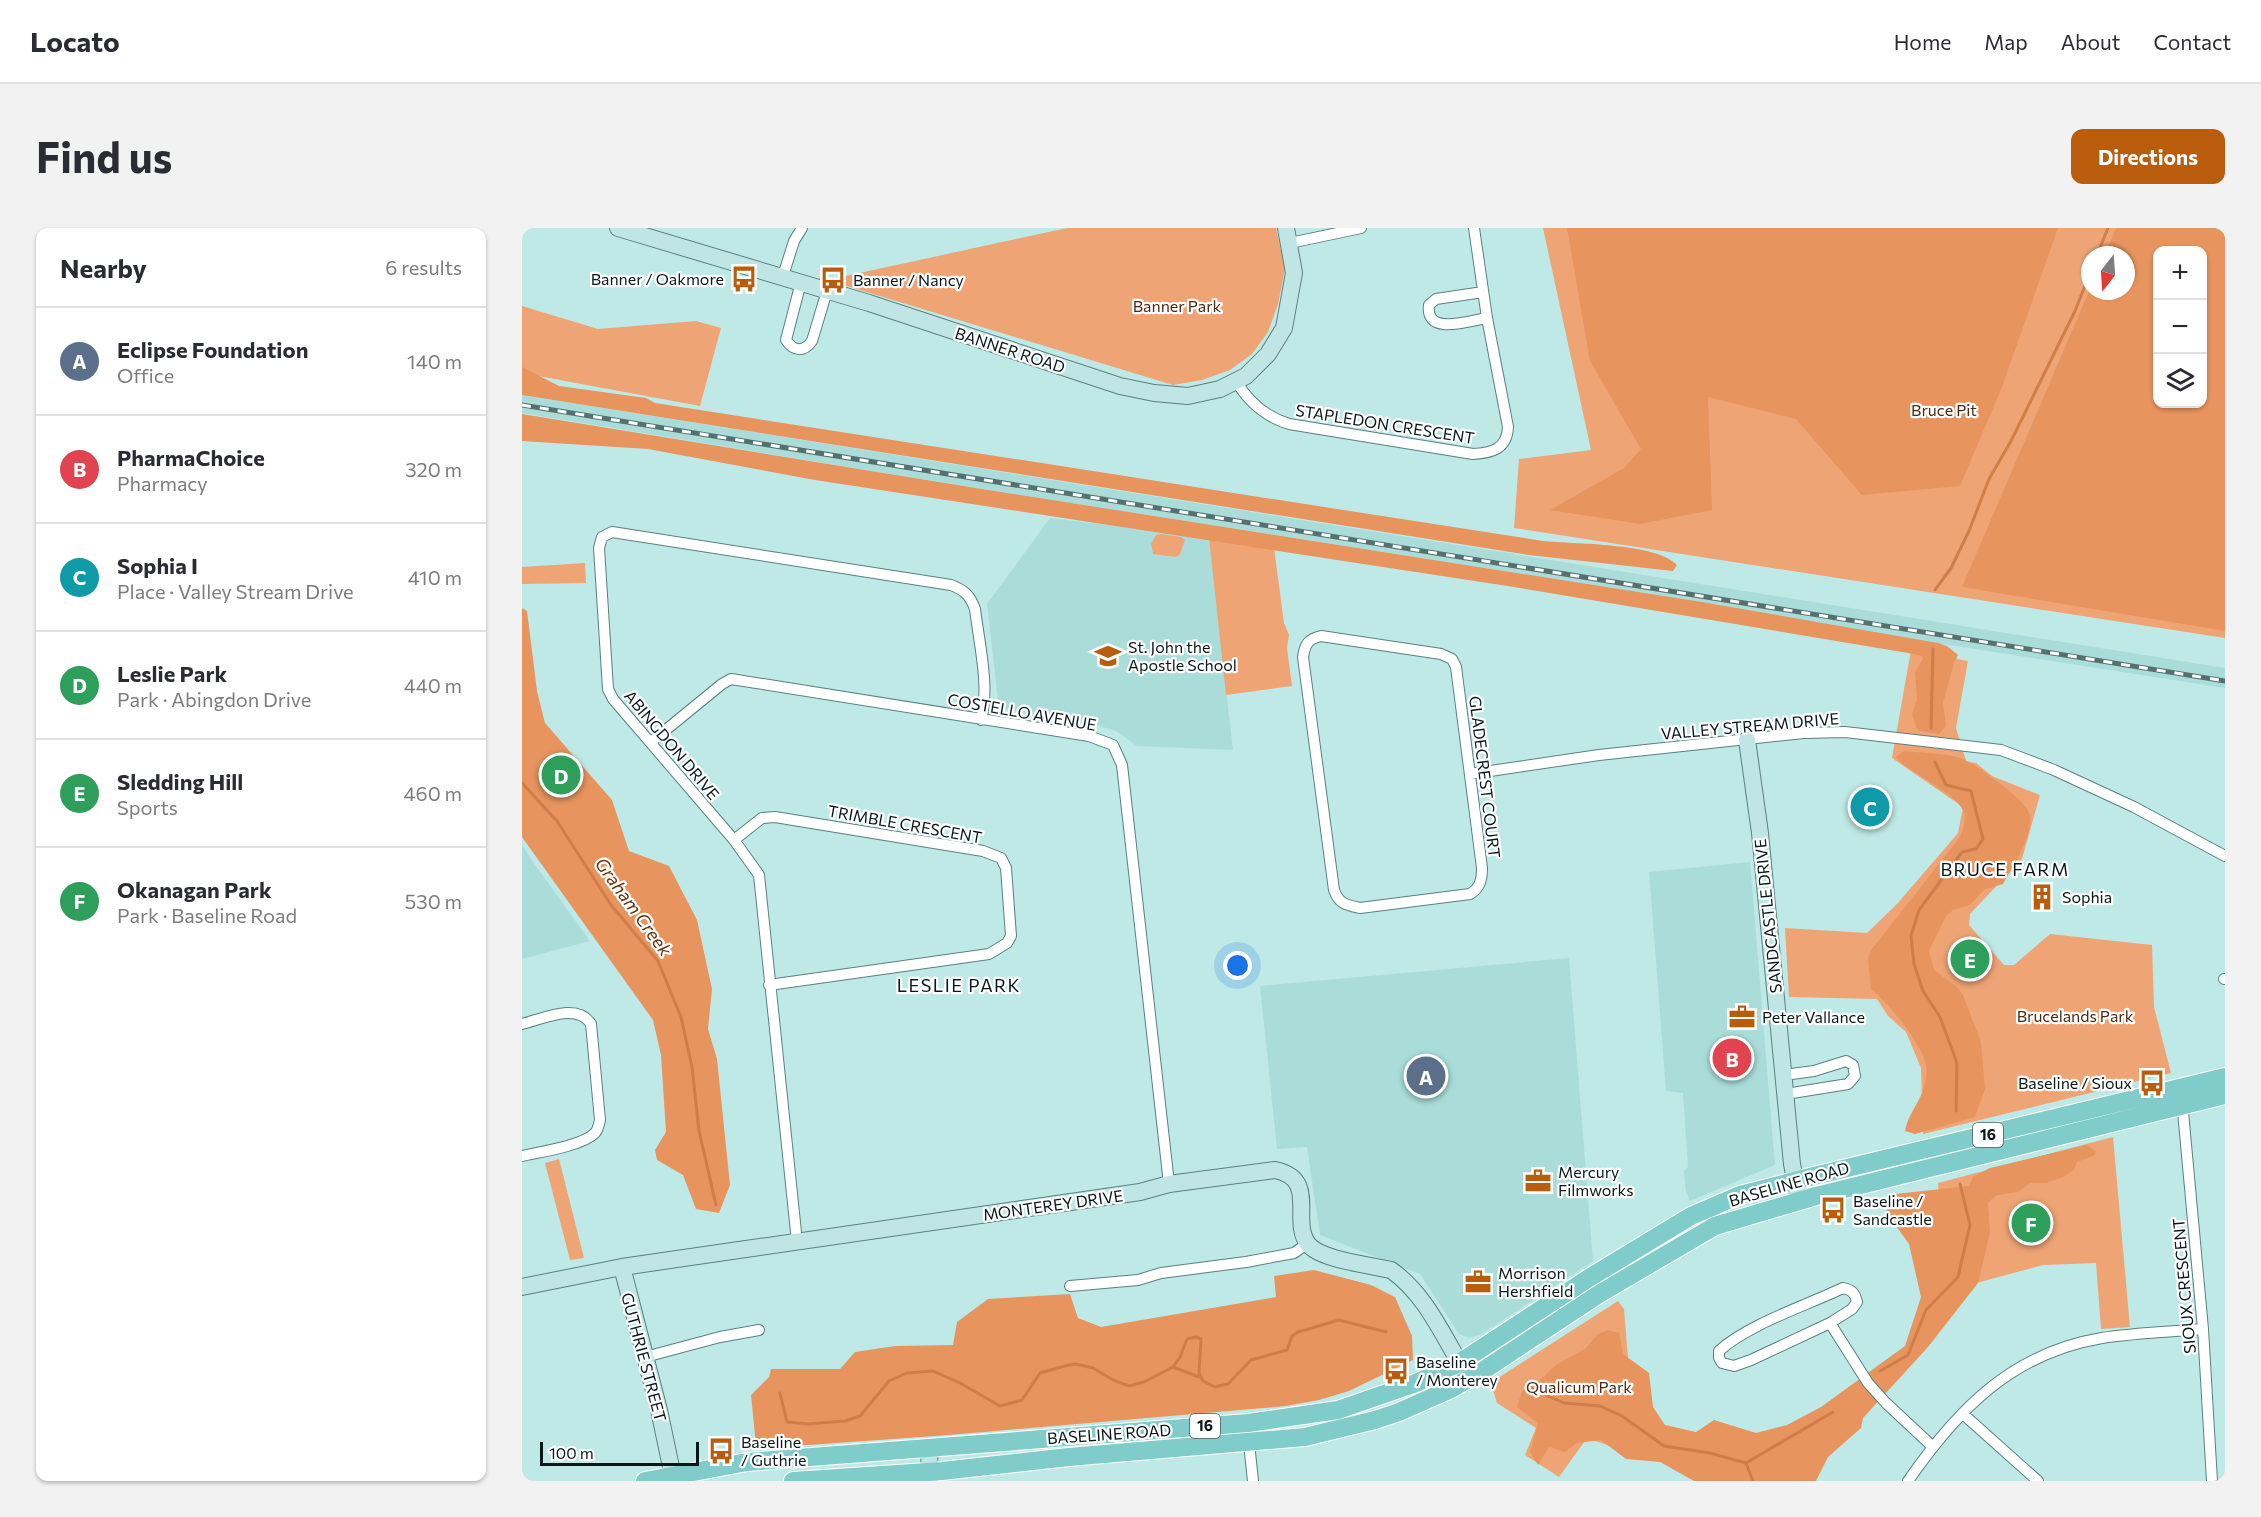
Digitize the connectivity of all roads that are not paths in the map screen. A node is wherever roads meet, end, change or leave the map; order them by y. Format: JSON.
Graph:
{"nodes":[{"id":1,"x":618,"y":228,"type":"edge"},
{"id":2,"x":802,"y":228,"type":"edge"},
{"id":3,"x":1361,"y":228,"type":"edge"},
{"id":4,"x":1474,"y":228,"type":"edge"},
{"id":5,"x":664,"y":235,"type":"edge"},
{"id":6,"x":1288,"y":235,"type":"edge"},
{"id":7,"x":783,"y":276,"type":"junction"},
{"id":8,"x":801,"y":282,"type":"junction"},
{"id":9,"x":827,"y":291,"type":"junction"},
{"id":10,"x":1482,"y":292,"type":"junction"},
{"id":11,"x":1487,"y":318,"type":"junction"},
{"id":12,"x":1236,"y":381,"type":"junction"},
{"id":13,"x":981,"y":720,"type":"junction"},
{"id":14,"x":1748,"y":740,"type":"junction"},
{"id":15,"x":651,"y":742,"type":"junction"},
{"id":16,"x":1470,"y":774,"type":"junction"},
{"id":17,"x":734,"y":840,"type":"junction"},
{"id":18,"x":2225,"y":856,"type":"edge"},
{"id":19,"x":769,"y":986,"type":"junction"},
{"id":20,"x":522,"y":1024,"type":"edge"},
{"id":21,"x":1784,"y":1075,"type":"junction"},
{"id":22,"x":2225,"y":1077,"type":"edge"},
{"id":23,"x":1786,"y":1094,"type":"junction"},
{"id":24,"x":2225,"y":1095,"type":"edge"},
{"id":25,"x":2182,"y":1098,"type":"junction"},
{"id":26,"x":522,"y":1156,"type":"edge"},
{"id":27,"x":1795,"y":1180,"type":"junction"},
{"id":28,"x":1169,"y":1184,"type":"junction"},
{"id":29,"x":1799,"y":1200,"type":"junction"},
{"id":30,"x":797,"y":1242,"type":"junction"},
{"id":31,"x":1308,"y":1243,"type":"junction"},
{"id":32,"x":622,"y":1267,"type":"junction"},
{"id":33,"x":1070,"y":1286,"type":"dead end"},
{"id":34,"x":522,"y":1287,"type":"edge"},
{"id":35,"x":1830,"y":1323,"type":"junction"},
{"id":36,"x":2203,"y":1329,"type":"junction"},
{"id":37,"x":759,"y":1330,"type":"dead end"},
{"id":38,"x":645,"y":1357,"type":"junction"},
{"id":39,"x":1464,"y":1370,"type":"junction"},
{"id":40,"x":1963,"y":1414,"type":"junction"},
{"id":41,"x":1249,"y":1443,"type":"junction"},
{"id":42,"x":1932,"y":1446,"type":"junction"},
{"id":43,"x":929,"y":1448,"type":"junction"},
{"id":44,"x":930,"y":1476,"type":"edge"},
{"id":45,"x":673,"y":1478,"type":"edge"},
{"id":46,"x":645,"y":1481,"type":"edge"},
{"id":47,"x":793,"y":1481,"type":"edge"},
{"id":48,"x":1253,"y":1481,"type":"edge"},
{"id":49,"x":1908,"y":1481,"type":"edge"},
{"id":50,"x":2038,"y":1481,"type":"edge"},
{"id":51,"x":2212,"y":1481,"type":"edge"}],
"edges":[{"from":1,"to":5,"type":"street","name":"BANNER ROAD"},
{"from":2,"to":7,"type":"street"},
{"from":3,"to":6,"type":"street"},
{"from":4,"to":10,"type":"street","name":"STAPLEDON CRESCENT"},
{"from":5,"to":7,"type":"street","name":"BANNER ROAD"},
{"from":6,"to":12,"type":"street","name":"BANNER ROAD"},
{"from":7,"to":8,"type":"street","name":"BANNER ROAD"},
{"from":8,"to":9,"type":"street","name":"BANNER ROAD"},
{"from":8,"to":9,"type":"street"},
{"from":9,"to":12,"type":"street","name":"BANNER ROAD"},
{"from":10,"to":11,"type":"street","name":"STAPLEDON CRESCENT"},
{"from":10,"to":11,"type":"street"},
{"from":11,"to":12,"type":"street","name":"STAPLEDON CRESCENT"},
{"from":13,"to":15,"type":"street","name":"COSTELLO AVENUE"},
{"from":13,"to":15,"type":"street","name":"ABINGDON DRIVE"},
{"from":13,"to":28,"type":"street","name":"COSTELLO AVENUE"},
{"from":14,"to":16,"type":"street","name":"VALLEY STREAM DRIVE"},
{"from":14,"to":18,"type":"street","name":"VALLEY STREAM DRIVE"},
{"from":14,"to":21,"type":"street","name":"SANDCASTLE DRIVE"},
{"from":15,"to":17,"type":"street","name":"ABINGDON DRIVE"},
{"from":16,"to":16,"type":"street","name":"GLADECREST COURT"},
{"from":17,"to":19,"type":"street","name":"ABINGDON DRIVE"},
{"from":17,"to":19,"type":"street","name":"TRIMBLE CRESCENT"},
{"from":19,"to":30,"type":"street","name":"ABINGDON DRIVE"},
{"from":20,"to":26,"type":"street"},
{"from":21,"to":23,"type":"street","name":"SANDCASTLE DRIVE"},
{"from":21,"to":23,"type":"street"},
{"from":22,"to":25,"type":"main road","name":"BASELINE ROAD","number":"16"},
{"from":23,"to":27,"type":"street","name":"SANDCASTLE DRIVE"},
{"from":24,"to":25,"type":"main road","name":"BASELINE ROAD","number":"16"},
{"from":25,"to":27,"type":"main road","name":"BASELINE ROAD","number":"16"},
{"from":25,"to":29,"type":"main road","name":"BASELINE ROAD","number":"16"},
{"from":25,"to":36,"type":"street","name":"SIOUX CRESCENT"},
{"from":27,"to":29,"type":"street","name":"SANDCASTLE DRIVE"},
{"from":27,"to":39,"type":"main road","name":"BASELINE ROAD","number":"16"},
{"from":28,"to":30,"type":"street","name":"MONTEREY DRIVE"},
{"from":28,"to":31,"type":"street","name":"MONTEREY DRIVE"},
{"from":29,"to":39,"type":"main road","name":"BASELINE ROAD","number":"16"},
{"from":30,"to":32,"type":"street","name":"MONTEREY DRIVE"},
{"from":31,"to":33,"type":"street"},
{"from":31,"to":39,"type":"street"},
{"from":32,"to":34,"type":"street","name":"MONTEREY DRIVE"},
{"from":32,"to":38,"type":"street","name":"GUTHRIE STREET"},
{"from":35,"to":35,"type":"street"},
{"from":35,"to":42,"type":"street"},
{"from":36,"to":40,"type":"street"},
{"from":36,"to":51,"type":"street","name":"SIOUX CRESCENT"},
{"from":37,"to":38,"type":"street"},
{"from":38,"to":45,"type":"street","name":"GUTHRIE STREET"},
{"from":39,"to":41,"type":"main road","name":"BASELINE ROAD","number":"16"},
{"from":39,"to":43,"type":"main road","name":"BASELINE ROAD","number":"16"},
{"from":40,"to":42,"type":"street"},
{"from":40,"to":50,"type":"street"},
{"from":41,"to":44,"type":"main road","name":"BASELINE ROAD","number":"16"},
{"from":41,"to":48,"type":"street"},
{"from":42,"to":49,"type":"street"},
{"from":43,"to":44,"type":"street"},
{"from":43,"to":45,"type":"main road","name":"BASELINE ROAD","number":"16"},
{"from":44,"to":47,"type":"main road","name":"BASELINE ROAD","number":"16"},
{"from":45,"to":46,"type":"main road","name":"BASELINE ROAD","number":"16"}]}
